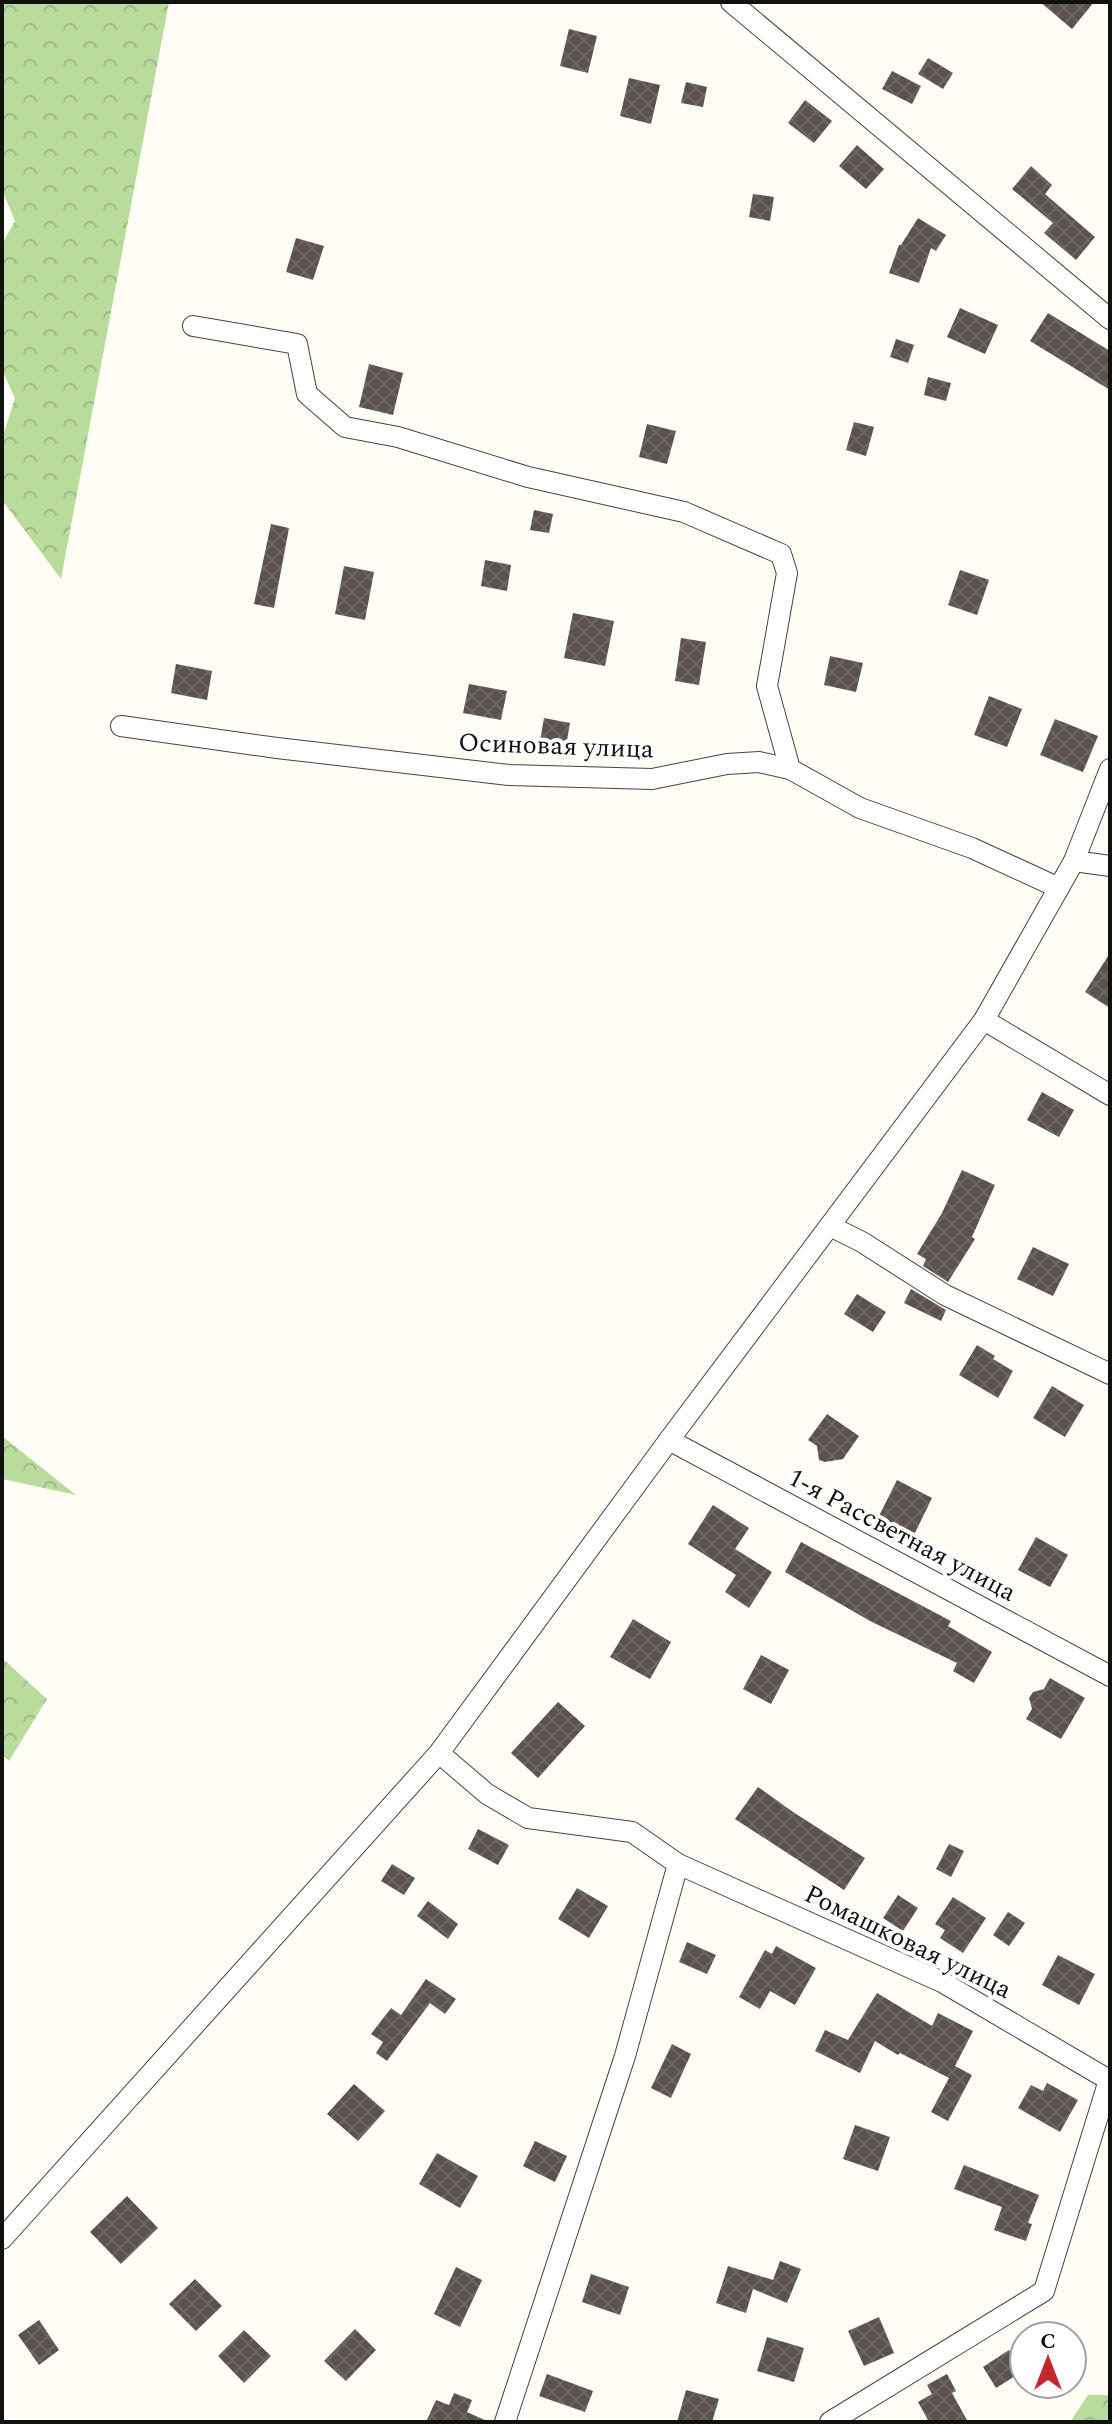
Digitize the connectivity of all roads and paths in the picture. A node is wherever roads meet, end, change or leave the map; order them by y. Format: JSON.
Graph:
{"nodes":[{"id":1,"x":731,"y":2,"type":"edge"},
{"id":2,"x":1110,"y":319,"type":"edge"},
{"id":3,"x":193,"y":326,"type":"dead end"},
{"id":4,"x":121,"y":726,"type":"dead end"},
{"id":5,"x":790,"y":769,"type":"junction"},
{"id":6,"x":1110,"y":769,"type":"edge"},
{"id":7,"x":1074,"y":861,"type":"junction"},
{"id":8,"x":1110,"y":866,"type":"edge"},
{"id":9,"x":1059,"y":888,"type":"junction"},
{"id":10,"x":984,"y":1020,"type":"junction"},
{"id":11,"x":1110,"y":1095,"type":"edge"},
{"id":12,"x":830,"y":1226,"type":"junction"},
{"id":13,"x":1110,"y":1374,"type":"edge"},
{"id":14,"x":669,"y":1440,"type":"junction"},
{"id":15,"x":1110,"y":1676,"type":"edge"},
{"id":16,"x":439,"y":1753,"type":"junction"},
{"id":17,"x":678,"y":1864,"type":"junction"},
{"id":18,"x":1109,"y":2080,"type":"edge"},
{"id":19,"x":2,"y":2239,"type":"edge"},
{"id":20,"x":505,"y":2422,"type":"edge"},
{"id":21,"x":830,"y":2422,"type":"edge"}],
"edges":[{"from":1,"to":2,"type":"street"},
{"from":3,"to":5,"type":"street"},
{"from":4,"to":5,"type":"street","name":"Осиновая улица"},
{"from":5,"to":9,"type":"street","name":"Осиновая улица"},
{"from":6,"to":7,"type":"street"},
{"from":7,"to":8,"type":"street"},
{"from":7,"to":9,"type":"street"},
{"from":9,"to":10,"type":"street"},
{"from":10,"to":11,"type":"street"},
{"from":10,"to":12,"type":"street"},
{"from":12,"to":13,"type":"street"},
{"from":12,"to":14,"type":"street"},
{"from":14,"to":15,"type":"street","name":"1-я Рассветная улица"},
{"from":14,"to":16,"type":"street"},
{"from":16,"to":17,"type":"street","name":"Ромашковая улица"},
{"from":16,"to":19,"type":"street"},
{"from":17,"to":18,"type":"street","name":"Ромашковая улица"},
{"from":17,"to":20,"type":"street"},
{"from":18,"to":21,"type":"street"}]}
